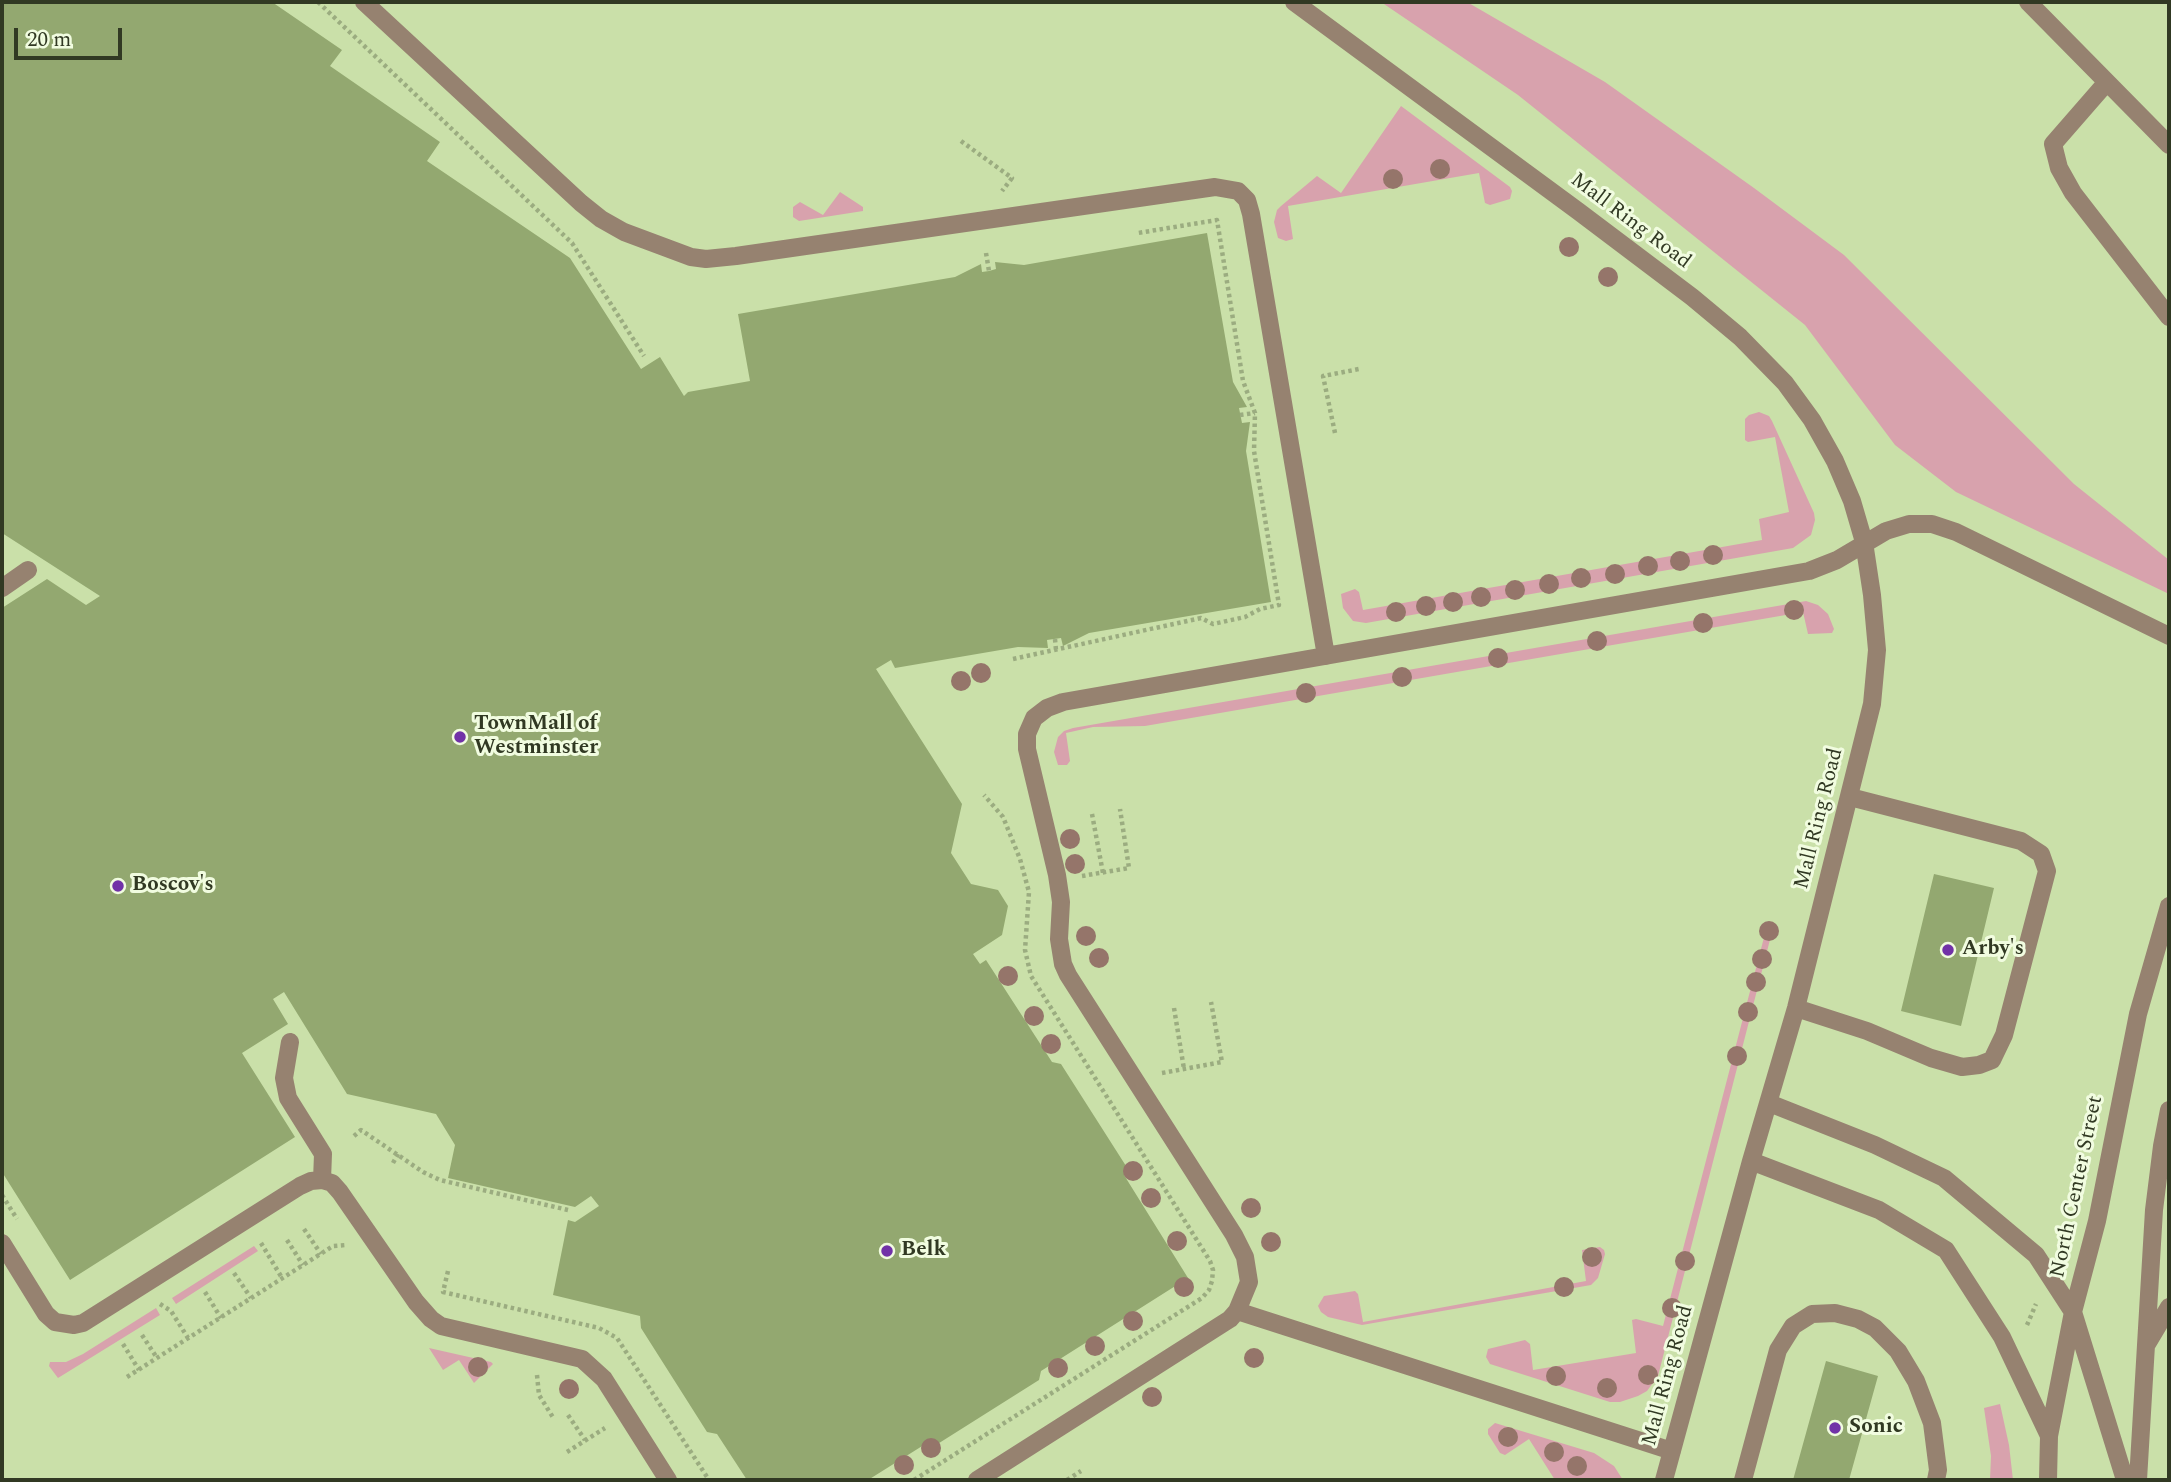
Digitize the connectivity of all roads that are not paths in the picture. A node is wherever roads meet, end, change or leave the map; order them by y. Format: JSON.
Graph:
{"nodes":[{"id":1,"x":364,"y":2,"type":"edge"},
{"id":2,"x":1294,"y":2,"type":"edge"},
{"id":3,"x":2028,"y":2,"type":"edge"},
{"id":4,"x":2107,"y":82,"type":"junction"},
{"id":5,"x":2169,"y":145,"type":"edge"},
{"id":6,"x":2169,"y":317,"type":"edge"},
{"id":7,"x":1864,"y":542,"type":"junction"},
{"id":8,"x":29,"y":570,"type":"dead end"},
{"id":9,"x":2,"y":588,"type":"edge"},
{"id":10,"x":2169,"y":636,"type":"edge"},
{"id":11,"x":1326,"y":656,"type":"junction"},
{"id":12,"x":1850,"y":797,"type":"junction"},
{"id":13,"x":2169,"y":906,"type":"edge"},
{"id":14,"x":1796,"y":1008,"type":"junction"},
{"id":15,"x":290,"y":1042,"type":"dead end"},
{"id":16,"x":1769,"y":1103,"type":"junction"},
{"id":17,"x":2169,"y":1110,"type":"edge"},
{"id":18,"x":1751,"y":1161,"type":"junction"},
{"id":19,"x":322,"y":1180,"type":"junction"},
{"id":20,"x":2,"y":1243,"type":"edge"},
{"id":21,"x":2169,"y":1307,"type":"edge"},
{"id":22,"x":1237,"y":1311,"type":"junction"},
{"id":23,"x":2073,"y":1312,"type":"junction"},
{"id":24,"x":2145,"y":1347,"type":"junction"},
{"id":25,"x":2049,"y":1436,"type":"junction"},
{"id":26,"x":1672,"y":1451,"type":"junction"},
{"id":27,"x":1937,"y":1475,"type":"edge"},
{"id":28,"x":668,"y":1480,"type":"edge"},
{"id":29,"x":976,"y":1480,"type":"edge"},
{"id":30,"x":1664,"y":1480,"type":"edge"},
{"id":31,"x":1743,"y":1480,"type":"edge"},
{"id":32,"x":2048,"y":1480,"type":"edge"},
{"id":33,"x":2125,"y":1480,"type":"edge"},
{"id":34,"x":2138,"y":1480,"type":"edge"}],
"edges":[{"from":1,"to":11,"type":"street"},
{"from":2,"to":7,"type":"street","name":"Mall Ring Road"},
{"from":3,"to":4,"type":"street"},
{"from":4,"to":5,"type":"street"},
{"from":4,"to":6,"type":"street"},
{"from":7,"to":10,"type":"street"},
{"from":7,"to":11,"type":"street"},
{"from":7,"to":12,"type":"street","name":"Mall Ring Road"},
{"from":8,"to":9,"type":"street"},
{"from":11,"to":22,"type":"street"},
{"from":12,"to":14,"type":"street","name":"Mall Ring Road"},
{"from":12,"to":14,"type":"street"},
{"from":13,"to":23,"type":"street","name":"North Center Street"},
{"from":14,"to":16,"type":"street","name":"Mall Ring Road"},
{"from":15,"to":19,"type":"street"},
{"from":16,"to":18,"type":"street","name":"Mall Ring Road"},
{"from":16,"to":23,"type":"street"},
{"from":17,"to":24,"type":"street"},
{"from":18,"to":25,"type":"street"},
{"from":18,"to":26,"type":"street","name":"Mall Ring Road"},
{"from":19,"to":20,"type":"street"},
{"from":19,"to":28,"type":"street"},
{"from":21,"to":24,"type":"street"},
{"from":22,"to":26,"type":"street"},
{"from":22,"to":29,"type":"street"},
{"from":23,"to":25,"type":"street","name":"North Center Street"},
{"from":23,"to":33,"type":"street"},
{"from":24,"to":34,"type":"street"},
{"from":25,"to":32,"type":"street","name":"North Center Street"},
{"from":26,"to":30,"type":"street","name":"Mall Ring Road"},
{"from":27,"to":31,"type":"street"}]}
